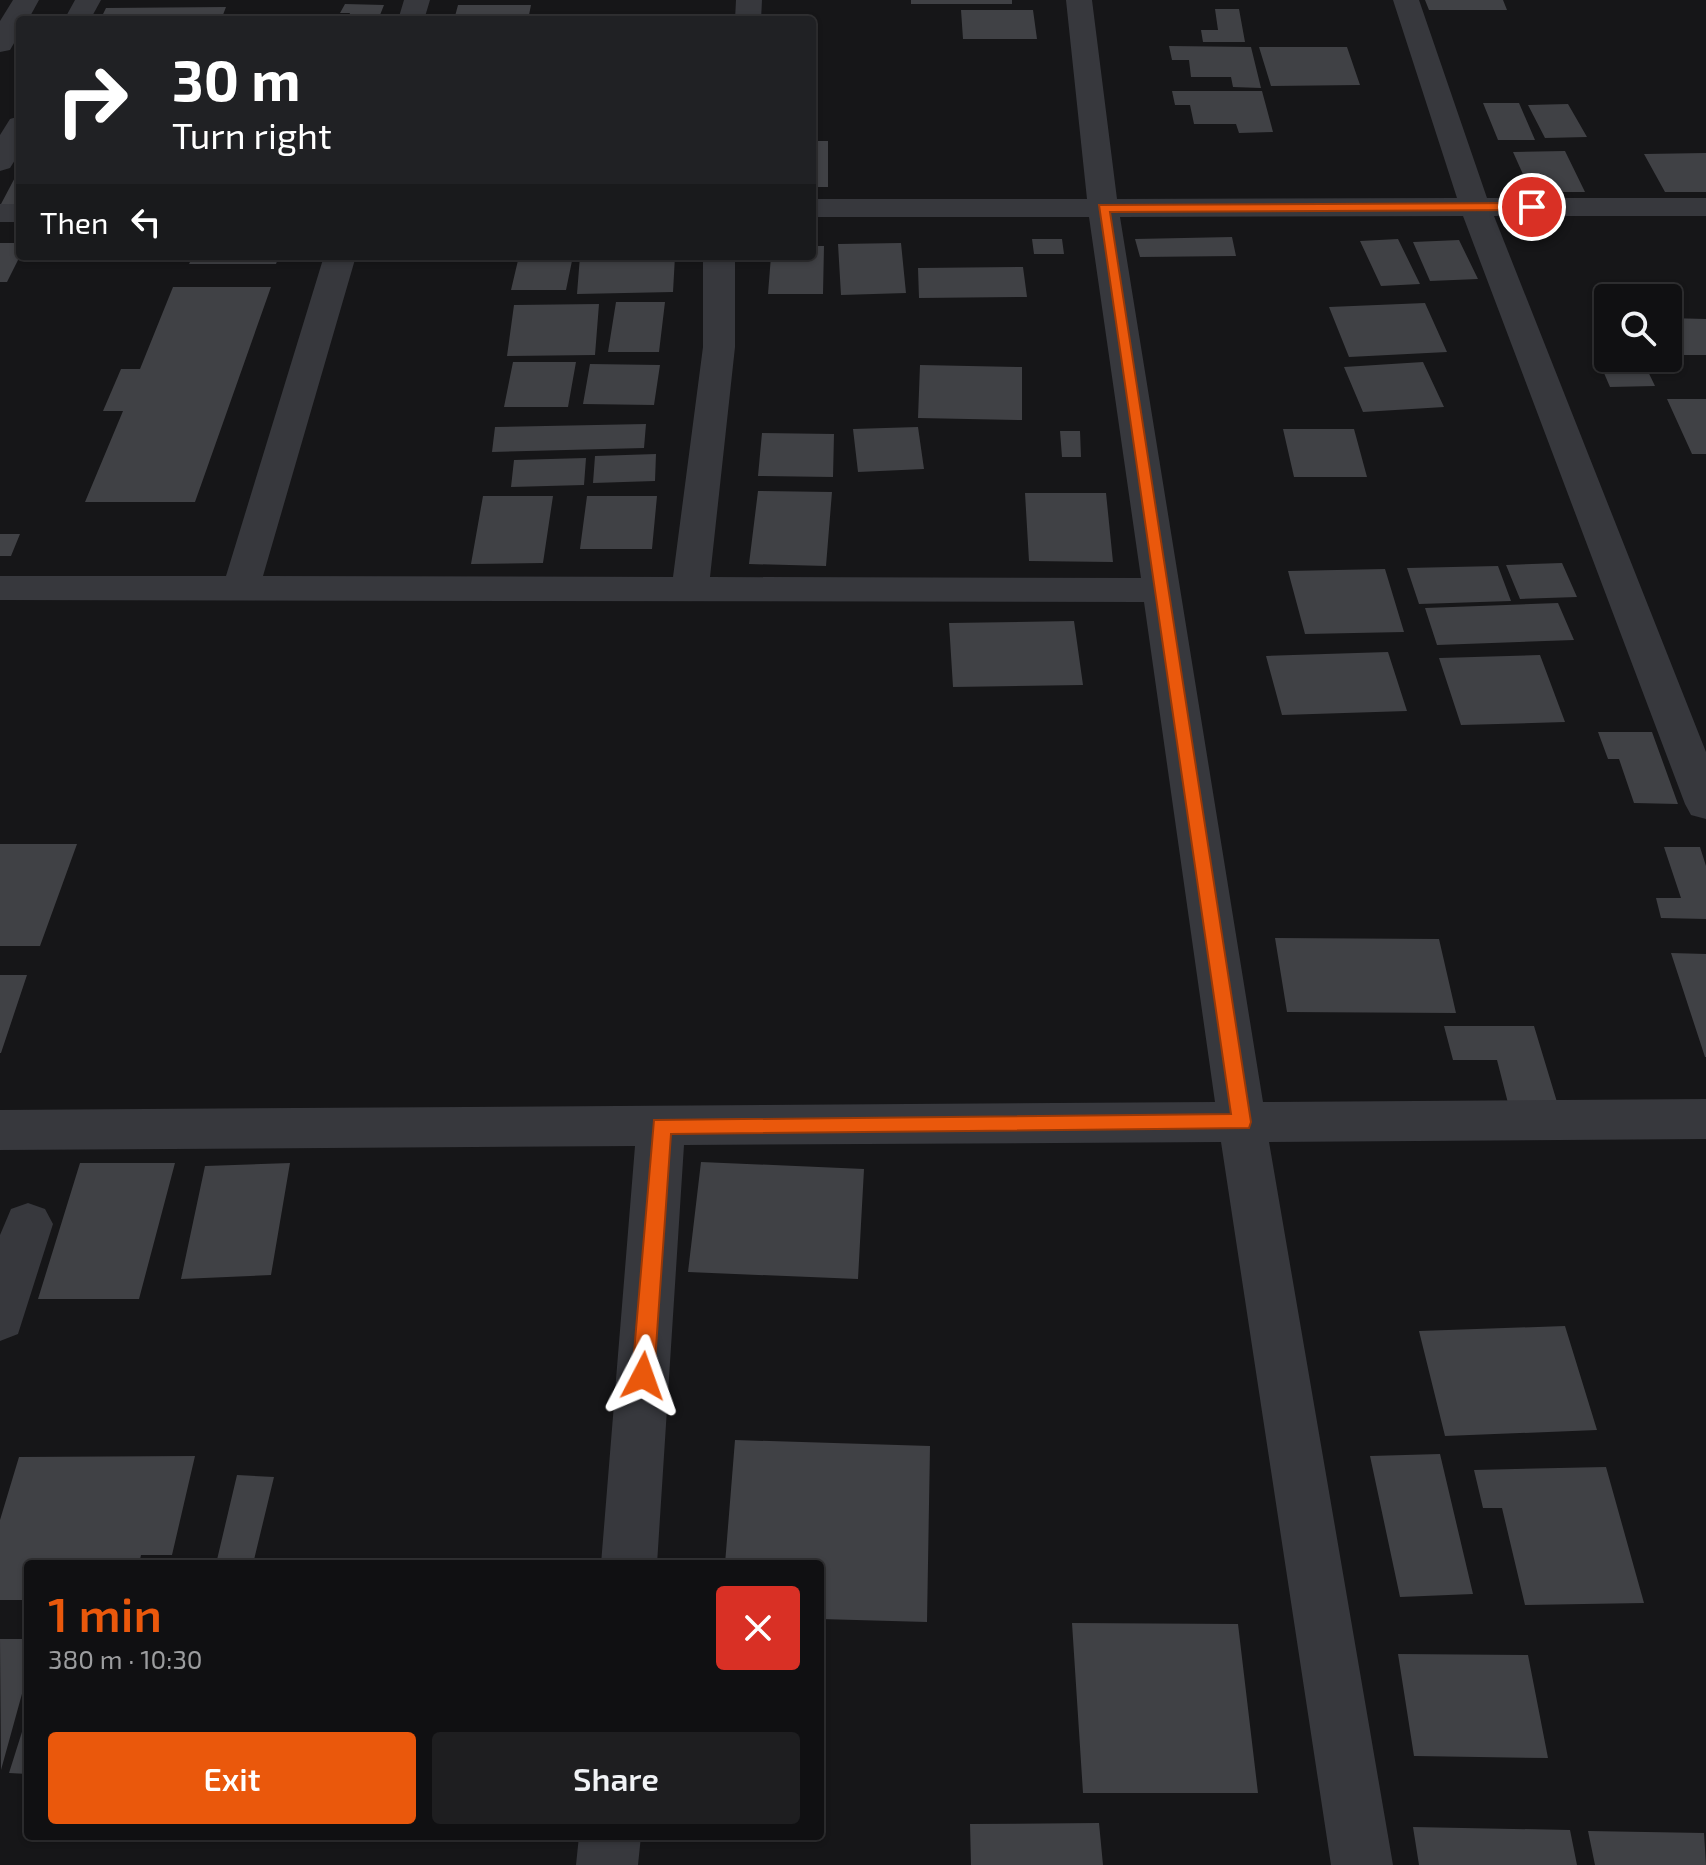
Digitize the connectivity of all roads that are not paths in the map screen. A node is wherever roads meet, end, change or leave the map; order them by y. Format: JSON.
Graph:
{"nodes":[{"id":1,"x":1079,"y":0,"type":"edge"},
{"id":2,"x":1406,"y":0,"type":"edge"},
{"id":3,"x":16,"y":17,"type":"edge"},
{"id":4,"x":0,"y":44,"type":"edge"},
{"id":5,"x":16,"y":132,"type":"edge"},
{"id":6,"x":0,"y":162,"type":"edge"},
{"id":7,"x":1475,"y":207,"type":"junction"},
{"id":8,"x":1706,"y":207,"type":"edge"},
{"id":9,"x":816,"y":208,"type":"edge"},
{"id":10,"x":1103,"y":208,"type":"junction"},
{"id":11,"x":339,"y":260,"type":"edge"},
{"id":12,"x":719,"y":260,"type":"edge"},
{"id":13,"x":0,"y":588,"type":"edge"},
{"id":14,"x":241,"y":588,"type":"junction"},
{"id":15,"x":690,"y":589,"type":"junction"},
{"id":16,"x":1161,"y":590,"type":"junction"},
{"id":17,"x":1706,"y":804,"type":"edge"},
{"id":18,"x":1706,"y":1119,"type":"edge"},
{"id":19,"x":1242,"y":1122,"type":"junction"},
{"id":20,"x":661,"y":1125,"type":"junction"},
{"id":21,"x":0,"y":1130,"type":"edge"},
{"id":22,"x":28,"y":1224,"type":"dead end"},
{"id":23,"x":0,"y":1318,"type":"edge"},
{"id":24,"x":629,"y":1560,"type":"edge"},
{"id":25,"x":610,"y":1840,"type":"edge"},
{"id":26,"x":607,"y":1865,"type":"edge"},
{"id":27,"x":1362,"y":1865,"type":"edge"}],
"edges":[{"from":1,"to":10,"type":"street"},
{"from":2,"to":7,"type":"street"},
{"from":3,"to":4,"type":"street"},
{"from":5,"to":6,"type":"street"},
{"from":7,"to":8,"type":"street"},
{"from":7,"to":10,"type":"street"},
{"from":7,"to":17,"type":"street"},
{"from":9,"to":10,"type":"street"},
{"from":10,"to":16,"type":"street"},
{"from":11,"to":14,"type":"street"},
{"from":12,"to":15,"type":"street"},
{"from":13,"to":14,"type":"street"},
{"from":14,"to":15,"type":"street"},
{"from":15,"to":16,"type":"street"},
{"from":16,"to":19,"type":"street"},
{"from":18,"to":19,"type":"street"},
{"from":19,"to":20,"type":"street"},
{"from":19,"to":27,"type":"street"},
{"from":20,"to":21,"type":"street"},
{"from":20,"to":24,"type":"street"},
{"from":22,"to":23,"type":"street"},
{"from":25,"to":26,"type":"street"}]}
